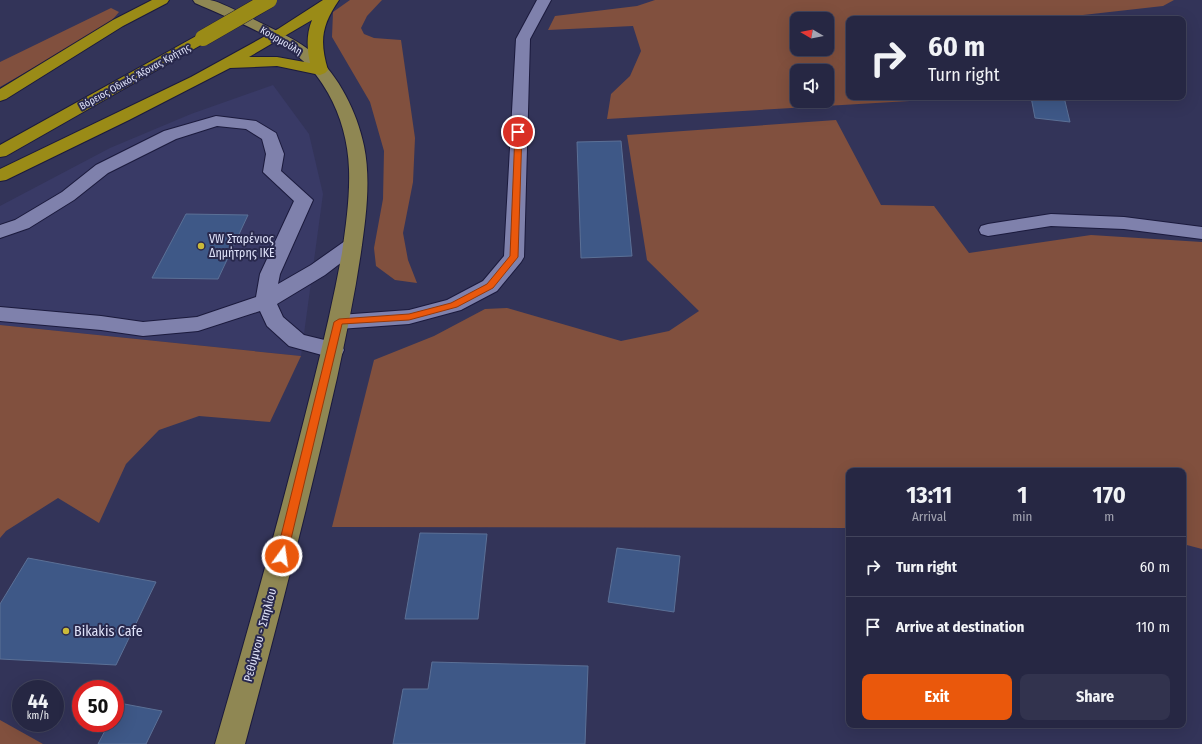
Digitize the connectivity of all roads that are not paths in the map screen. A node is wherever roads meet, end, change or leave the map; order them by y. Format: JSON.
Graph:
{"nodes":[{"id":1,"x":134,"y":0,"type":"edge"},
{"id":2,"x":162,"y":0,"type":"edge"},
{"id":3,"x":200,"y":0,"type":"edge"},
{"id":4,"x":269,"y":0,"type":"edge"},
{"id":5,"x":333,"y":0,"type":"edge"},
{"id":6,"x":544,"y":0,"type":"edge"},
{"id":7,"x":118,"y":23,"type":"junction"},
{"id":8,"x":276,"y":36,"type":"junction"},
{"id":9,"x":219,"y":68,"type":"junction"},
{"id":10,"x":320,"y":70,"type":"junction"},
{"id":11,"x":0,"y":96,"type":"edge"},
{"id":12,"x":0,"y":152,"type":"edge"},
{"id":13,"x":0,"y":176,"type":"edge"},
{"id":14,"x":988,"y":230,"type":"dead end"},
{"id":15,"x":0,"y":232,"type":"edge"},
{"id":16,"x":1202,"y":233,"type":"edge"},
{"id":17,"x":352,"y":246,"type":"junction"},
{"id":18,"x":266,"y":301,"type":"junction"},
{"id":19,"x":0,"y":314,"type":"edge"},
{"id":20,"x":339,"y":322,"type":"junction"},
{"id":21,"x":333,"y":350,"type":"junction"},
{"id":22,"x":230,"y":744,"type":"edge"}],
"edges":[{"from":1,"to":7,"type":"highway"},
{"from":2,"to":7,"type":"highway"},
{"from":3,"to":8,"type":"main road","name":"Κουρμούλη"},
{"from":4,"to":12,"type":"highway","name":"Βόρειος Οδικός Άξονας Κρήτης","bridge":true},
{"from":5,"to":8,"type":"highway"},
{"from":5,"to":10,"type":"highway"},
{"from":6,"to":20,"type":"street"},
{"from":7,"to":11,"type":"highway"},
{"from":8,"to":9,"type":"highway"},
{"from":8,"to":10,"type":"main road","name":"Κουρμούλη"},
{"from":9,"to":10,"type":"highway"},
{"from":9,"to":13,"type":"highway"},
{"from":10,"to":17,"type":"main road","name":"Κουρμούλη"},
{"from":14,"to":16,"type":"street"},
{"from":15,"to":18,"type":"street"},
{"from":17,"to":18,"type":"street"},
{"from":17,"to":20,"type":"main road","name":"Ρεθύμνου - Σπηλίου"},
{"from":18,"to":19,"type":"street"},
{"from":18,"to":21,"type":"street"},
{"from":20,"to":21,"type":"main road","name":"Ρεθύμνου - Σπηλίου"},
{"from":21,"to":22,"type":"main road","name":"Ρεθύμνου - Σπηλίου"}]}
